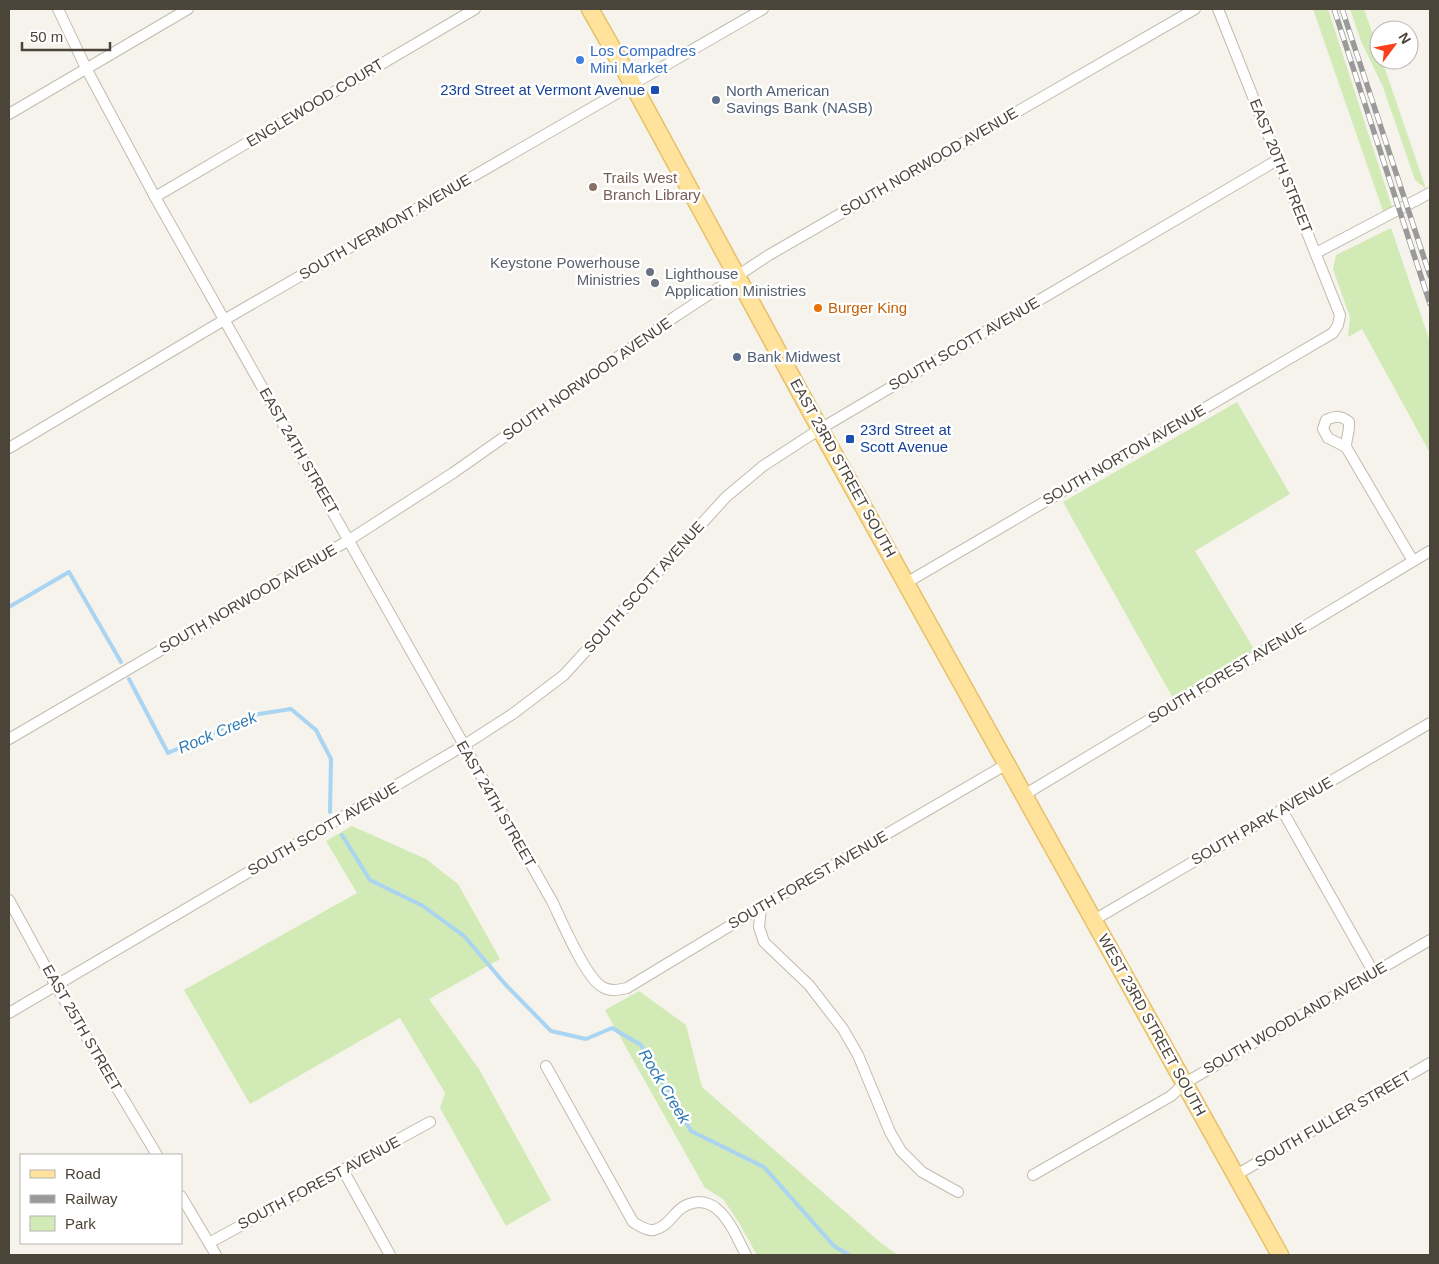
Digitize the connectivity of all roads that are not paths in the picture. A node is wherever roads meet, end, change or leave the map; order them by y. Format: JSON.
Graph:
{"nodes":[{"id":1,"x":58,"y":9,"type":"edge"},
{"id":2,"x":188,"y":9,"type":"edge"},
{"id":3,"x":475,"y":9,"type":"edge"},
{"id":4,"x":590,"y":9,"type":"edge"},
{"id":5,"x":763,"y":9,"type":"edge"},
{"id":6,"x":1195,"y":9,"type":"edge"},
{"id":7,"x":1218,"y":9,"type":"edge"},
{"id":8,"x":86,"y":68,"type":"junction"},
{"id":9,"x":632,"y":83,"type":"junction"},
{"id":10,"x":9,"y":114,"type":"edge"},
{"id":11,"x":1279,"y":159,"type":"junction"},
{"id":12,"x":1430,"y":193,"type":"edge"},
{"id":13,"x":155,"y":197,"type":"junction"},
{"id":14,"x":1316,"y":253,"type":"junction"},
{"id":15,"x":738,"y":277,"type":"junction"},
{"id":16,"x":224,"y":320,"type":"junction"},
{"id":17,"x":1338,"y":325,"type":"joint"},
{"id":18,"x":820,"y":429,"type":"junction"},
{"id":19,"x":1346,"y":447,"type":"dead end"},
{"id":20,"x":9,"y":448,"type":"edge"},
{"id":21,"x":349,"y":540,"type":"junction"},
{"id":22,"x":1430,"y":551,"type":"edge"},
{"id":23,"x":1412,"y":561,"type":"junction"},
{"id":24,"x":906,"y":583,"type":"junction"},
{"id":25,"x":1430,"y":723,"type":"edge"},
{"id":26,"x":9,"y":739,"type":"edge"},
{"id":27,"x":463,"y":746,"type":"junction"},
{"id":28,"x":1007,"y":764,"type":"junction"},
{"id":29,"x":1024,"y":795,"type":"junction"},
{"id":30,"x":1282,"y":810,"type":"junction"},
{"id":31,"x":9,"y":900,"type":"edge"},
{"id":32,"x":761,"y":907,"type":"junction"},
{"id":33,"x":1094,"y":920,"type":"junction"},
{"id":34,"x":1430,"y":940,"type":"edge"},
{"id":35,"x":1374,"y":973,"type":"junction"},
{"id":36,"x":56,"y":986,"type":"junction"},
{"id":37,"x":608,"y":989,"type":"joint"},
{"id":38,"x":9,"y":1012,"type":"edge"},
{"id":39,"x":1430,"y":1063,"type":"edge"},
{"id":40,"x":546,"y":1066,"type":"dead end"},
{"id":41,"x":1184,"y":1083,"type":"junction"},
{"id":42,"x":430,"y":1122,"type":"dead end"},
{"id":43,"x":156,"y":1154,"type":"edge"},
{"id":44,"x":343,"y":1170,"type":"junction"},
{"id":45,"x":1236,"y":1175,"type":"junction"},
{"id":46,"x":1033,"y":1176,"type":"dead end"},
{"id":47,"x":958,"y":1192,"type":"dead end"},
{"id":48,"x":182,"y":1198,"type":"edge"},
{"id":49,"x":209,"y":1242,"type":"junction"},
{"id":50,"x":216,"y":1255,"type":"edge"},
{"id":51,"x":390,"y":1255,"type":"edge"},
{"id":52,"x":746,"y":1255,"type":"edge"},
{"id":53,"x":1280,"y":1255,"type":"edge"}],
"edges":[{"from":1,"to":8,"type":"street","name":"EAST 24TH STREET"},
{"from":2,"to":8,"type":"street"},
{"from":3,"to":13,"type":"street","name":"ENGLEWOOD COURT"},
{"from":4,"to":9,"type":"main road","name":"EAST 23RD STREET SOUTH"},
{"from":5,"to":9,"type":"street","name":"SOUTH VERMONT AVENUE"},
{"from":6,"to":15,"type":"street","name":"SOUTH NORWOOD AVENUE"},
{"from":7,"to":11,"type":"street","name":"EAST 20TH STREET"},
{"from":8,"to":10,"type":"street"},
{"from":8,"to":13,"type":"street","name":"EAST 24TH STREET"},
{"from":9,"to":15,"type":"main road","name":"EAST 23RD STREET SOUTH"},
{"from":9,"to":16,"type":"street","name":"SOUTH VERMONT AVENUE"},
{"from":11,"to":14,"type":"street","name":"EAST 20TH STREET"},
{"from":11,"to":18,"type":"street","name":"SOUTH SCOTT AVENUE"},
{"from":12,"to":14,"type":"street"},
{"from":13,"to":16,"type":"street","name":"EAST 24TH STREET"},
{"from":14,"to":17,"type":"street","name":"EAST 20TH STREET"},
{"from":15,"to":18,"type":"main road","name":"EAST 23RD STREET SOUTH"},
{"from":15,"to":21,"type":"street","name":"SOUTH NORWOOD AVENUE"},
{"from":16,"to":20,"type":"street","name":"SOUTH VERMONT AVENUE"},
{"from":16,"to":21,"type":"street","name":"EAST 24TH STREET"},
{"from":17,"to":24,"type":"street","name":"SOUTH NORTON AVENUE"},
{"from":18,"to":24,"type":"main road","name":"EAST 23RD STREET SOUTH"},
{"from":18,"to":27,"type":"street","name":"SOUTH SCOTT AVENUE"},
{"from":19,"to":23,"type":"street"},
{"from":21,"to":26,"type":"street","name":"SOUTH NORWOOD AVENUE"},
{"from":21,"to":27,"type":"street","name":"EAST 24TH STREET"},
{"from":22,"to":23,"type":"street","name":"SOUTH FOREST AVENUE"},
{"from":23,"to":29,"type":"street","name":"SOUTH FOREST AVENUE"},
{"from":24,"to":28,"type":"main road","name":"EAST 23RD STREET SOUTH"},
{"from":25,"to":30,"type":"street","name":"SOUTH PARK AVENUE"},
{"from":27,"to":36,"type":"street","name":"SOUTH SCOTT AVENUE"},
{"from":27,"to":37,"type":"street","name":"EAST 24TH STREET"},
{"from":28,"to":29,"type":"main road","name":"EAST 23RD STREET SOUTH"},
{"from":28,"to":32,"type":"street","name":"SOUTH FOREST AVENUE"},
{"from":29,"to":33,"type":"main road","name":"WEST 23RD STREET SOUTH"},
{"from":30,"to":33,"type":"street","name":"SOUTH PARK AVENUE"},
{"from":30,"to":35,"type":"street"},
{"from":31,"to":36,"type":"street","name":"EAST 25TH STREET"},
{"from":32,"to":37,"type":"street","name":"SOUTH FOREST AVENUE"},
{"from":32,"to":47,"type":"street"},
{"from":33,"to":41,"type":"main road","name":"WEST 23RD STREET SOUTH"},
{"from":34,"to":35,"type":"street","name":"SOUTH WOODLAND AVENUE"},
{"from":35,"to":41,"type":"street","name":"SOUTH WOODLAND AVENUE"},
{"from":36,"to":38,"type":"street","name":"SOUTH SCOTT AVENUE"},
{"from":36,"to":43,"type":"street","name":"EAST 25TH STREET"},
{"from":39,"to":45,"type":"street","name":"SOUTH FULLER STREET"},
{"from":40,"to":52,"type":"street"},
{"from":41,"to":45,"type":"main road","name":"WEST 23RD STREET SOUTH"},
{"from":41,"to":46,"type":"street","name":"SOUTH WOODLAND AVENUE"},
{"from":42,"to":44,"type":"street","name":"SOUTH FOREST AVENUE"},
{"from":44,"to":49,"type":"street","name":"SOUTH FOREST AVENUE"},
{"from":44,"to":51,"type":"street"},
{"from":45,"to":53,"type":"main road","name":"WEST 23RD STREET SOUTH"},
{"from":48,"to":49,"type":"street"},
{"from":49,"to":50,"type":"street"}]}
